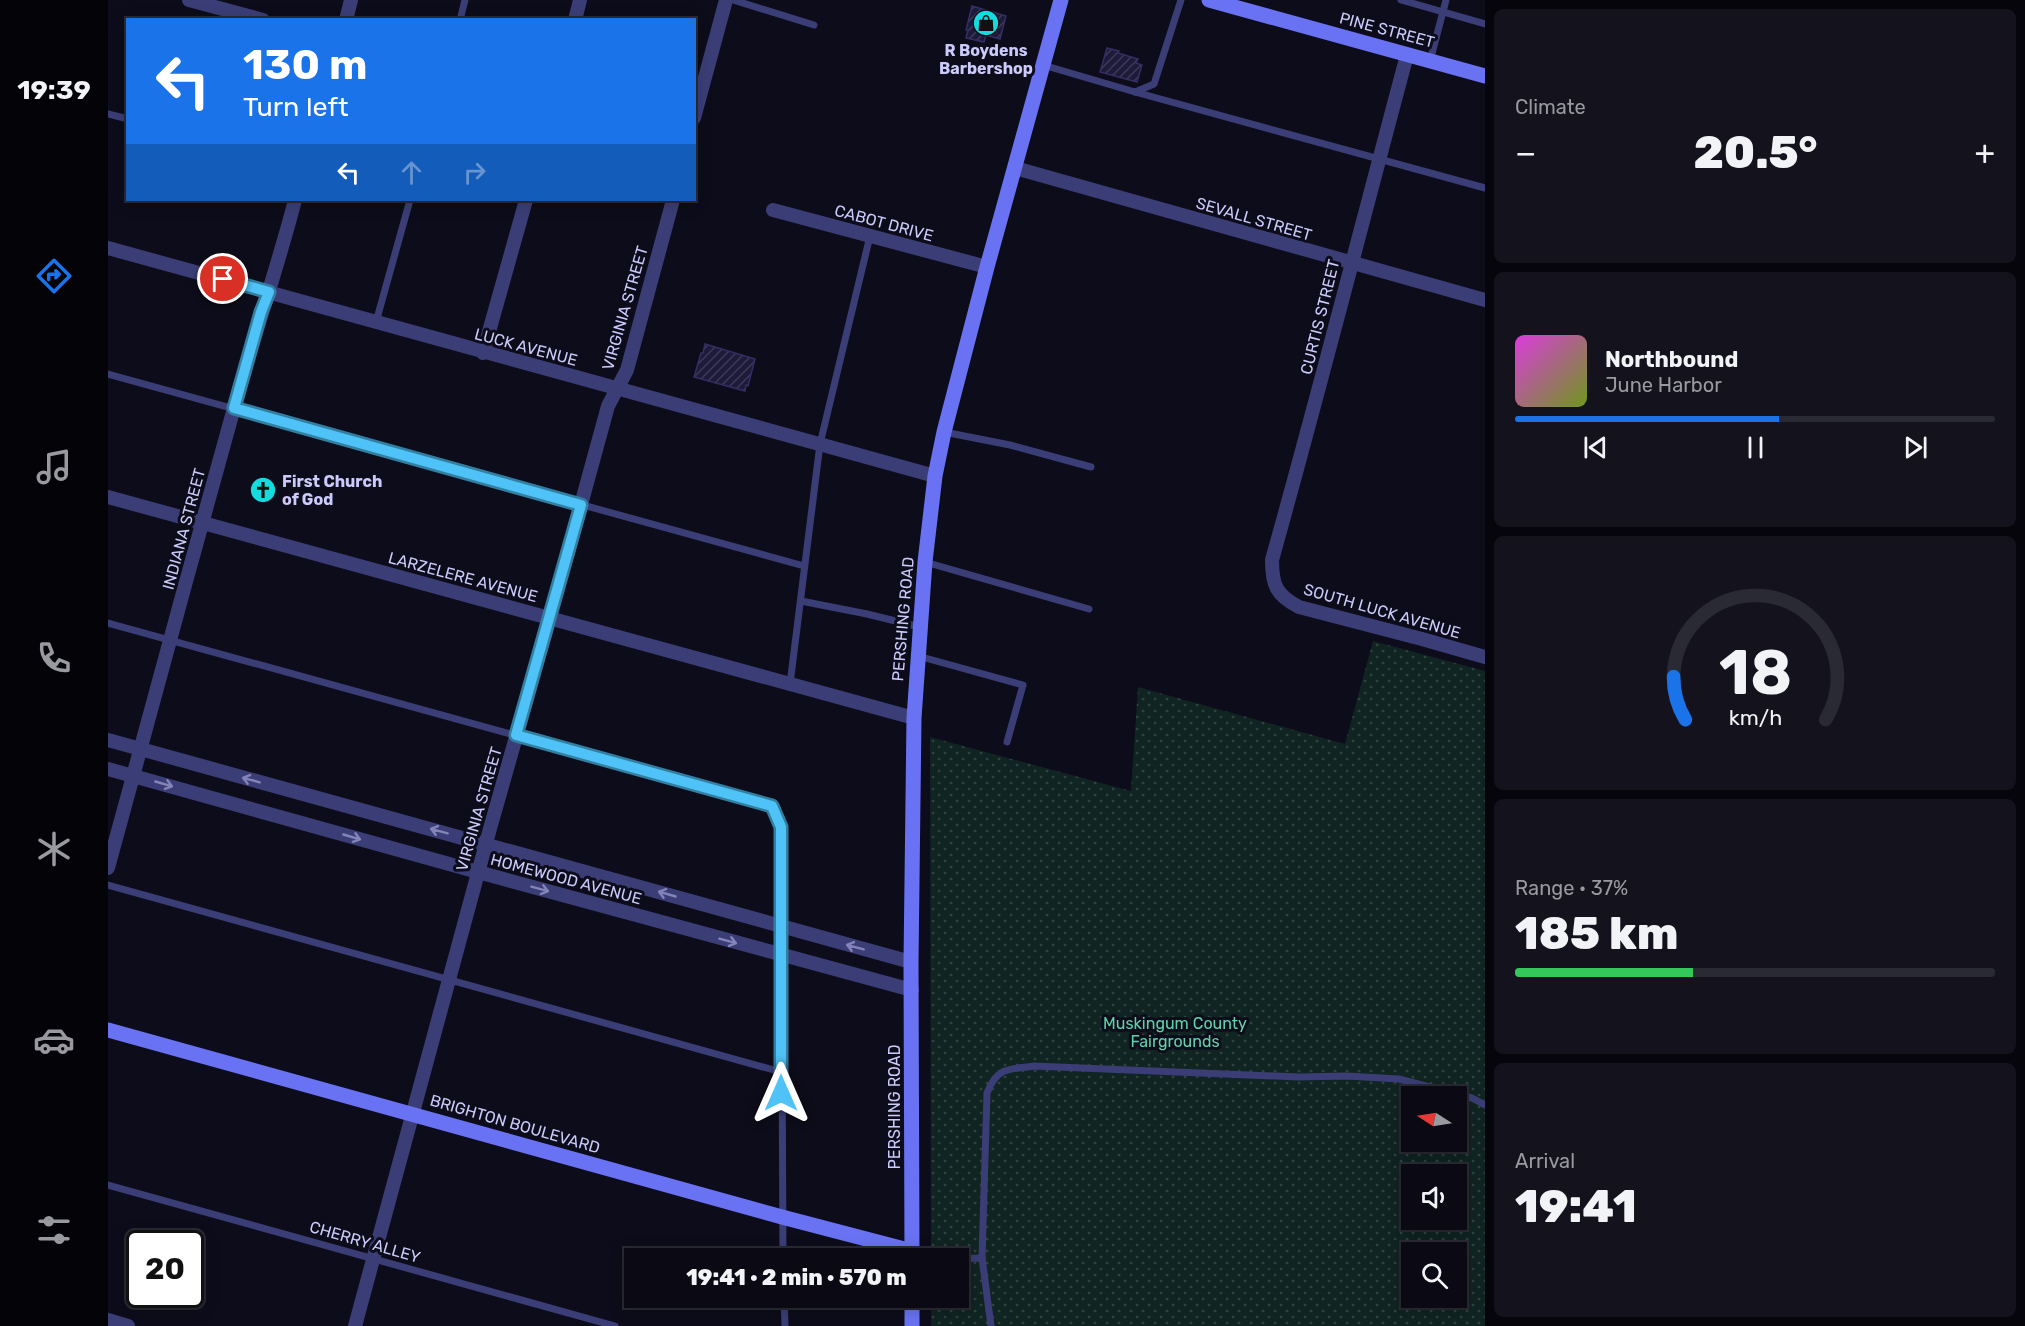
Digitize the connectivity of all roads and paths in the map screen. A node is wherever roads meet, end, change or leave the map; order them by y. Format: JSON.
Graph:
{"nodes":[{"id":1,"x":189,"y":0,"type":"edge"},
{"id":2,"x":351,"y":0,"type":"edge"},
{"id":3,"x":465,"y":0,"type":"edge"},
{"id":4,"x":580,"y":0,"type":"edge"},
{"id":5,"x":726,"y":0,"type":"edge"},
{"id":6,"x":733,"y":0,"type":"edge"},
{"id":7,"x":1181,"y":0,"type":"edge"},
{"id":8,"x":1209,"y":0,"type":"edge"},
{"id":9,"x":1401,"y":0,"type":"edge"},
{"id":10,"x":1446,"y":0,"type":"edge"},
{"id":11,"x":1058,"y":1,"type":"edge"},
{"id":12,"x":1443,"y":12,"type":"junction"},
{"id":13,"x":256,"y":18,"type":"edge"},
{"id":14,"x":346,"y":18,"type":"edge"},
{"id":15,"x":460,"y":18,"type":"edge"},
{"id":16,"x":576,"y":18,"type":"edge"},
{"id":17,"x":1485,"y":24,"type":"edge"},
{"id":18,"x":814,"y":25,"type":"dead end"},
{"id":19,"x":1407,"y":55,"type":"junction"},
{"id":20,"x":1430,"y":61,"type":"junction"},
{"id":21,"x":1043,"y":64,"type":"junction"},
{"id":22,"x":1485,"y":76,"type":"edge"},
{"id":23,"x":1135,"y":92,"type":"junction"},
{"id":24,"x":696,"y":111,"type":"edge"},
{"id":25,"x":108,"y":114,"type":"edge"},
{"id":26,"x":126,"y":118,"type":"edge"},
{"id":27,"x":1378,"y":159,"type":"junction"},
{"id":28,"x":1015,"y":168,"type":"junction"},
{"id":29,"x":1485,"y":188,"type":"edge"},
{"id":30,"x":295,"y":201,"type":"edge"},
{"id":31,"x":411,"y":201,"type":"edge"},
{"id":32,"x":526,"y":201,"type":"edge"},
{"id":33,"x":672,"y":201,"type":"edge"},
{"id":34,"x":772,"y":210,"type":"dead end"},
{"id":35,"x":870,"y":236,"type":"junction"},
{"id":36,"x":108,"y":248,"type":"edge"},
{"id":37,"x":1351,"y":262,"type":"junction"},
{"id":38,"x":987,"y":267,"type":"junction"},
{"id":39,"x":269,"y":292,"type":"junction"},
{"id":40,"x":1485,"y":300,"type":"edge"},
{"id":41,"x":376,"y":322,"type":"junction"},
{"id":42,"x":483,"y":353,"type":"junction"},
{"id":43,"x":108,"y":374,"type":"edge"},
{"id":44,"x":618,"y":388,"type":"junction"},
{"id":45,"x":234,"y":408,"type":"junction"},
{"id":46,"x":944,"y":432,"type":"junction"},
{"id":47,"x":820,"y":444,"type":"junction"},
{"id":48,"x":1091,"y":467,"type":"dead end"},
{"id":49,"x":935,"y":476,"type":"junction"},
{"id":50,"x":108,"y":497,"type":"edge"},
{"id":51,"x":581,"y":505,"type":"junction"},
{"id":52,"x":203,"y":523,"type":"junction"},
{"id":53,"x":925,"y":562,"type":"junction"},
{"id":54,"x":804,"y":566,"type":"junction"},
{"id":55,"x":1276,"y":588,"type":"joint"},
{"id":56,"x":801,"y":601,"type":"junction"},
{"id":57,"x":1089,"y":609,"type":"dead end"},
{"id":58,"x":550,"y":618,"type":"junction"},
{"id":59,"x":108,"y":623,"type":"edge"},
{"id":60,"x":920,"y":627,"type":"junction"},
{"id":61,"x":170,"y":640,"type":"junction"},
{"id":62,"x":918,"y":656,"type":"junction"},
{"id":63,"x":1485,"y":657,"type":"edge"},
{"id":64,"x":790,"y":685,"type":"junction"},
{"id":65,"x":914,"y":718,"type":"junction"},
{"id":66,"x":516,"y":735,"type":"junction"},
{"id":67,"x":108,"y":740,"type":"edge"},
{"id":68,"x":1007,"y":742,"type":"dead end"},
{"id":69,"x":140,"y":749,"type":"junction"},
{"id":70,"x":108,"y":769,"type":"edge"},
{"id":71,"x":134,"y":776,"type":"junction"},
{"id":72,"x":486,"y":844,"type":"junction"},
{"id":73,"x":108,"y":868,"type":"edge"},
{"id":74,"x":478,"y":872,"type":"junction"},
{"id":75,"x":108,"y":885,"type":"edge"},
{"id":76,"x":781,"y":926,"type":"junction"},
{"id":77,"x":782,"y":955,"type":"junction"},
{"id":78,"x":911,"y":962,"type":"junction"},
{"id":79,"x":449,"y":980,"type":"junction"},
{"id":80,"x":912,"y":990,"type":"junction"},
{"id":81,"x":108,"y":1030,"type":"edge"},
{"id":82,"x":781,"y":1072,"type":"junction"},
{"id":83,"x":1485,"y":1105,"type":"edge"},
{"id":84,"x":412,"y":1115,"type":"junction"},
{"id":85,"x":108,"y":1185,"type":"edge"},
{"id":86,"x":782,"y":1217,"type":"junction"},
{"id":87,"x":783,"y":1248,"type":"edge"},
{"id":88,"x":885,"y":1248,"type":"edge"},
{"id":89,"x":912,"y":1248,"type":"edge"},
{"id":90,"x":982,"y":1258,"type":"junction"},
{"id":91,"x":374,"y":1259,"type":"junction"},
{"id":92,"x":969,"y":1259,"type":"edge"},
{"id":93,"x":784,"y":1308,"type":"edge"},
{"id":94,"x":912,"y":1308,"type":"edge"},
{"id":95,"x":108,"y":1320,"type":"edge"},
{"id":96,"x":128,"y":1326,"type":"edge"},
{"id":97,"x":355,"y":1326,"type":"edge"},
{"id":98,"x":615,"y":1326,"type":"edge"},
{"id":99,"x":785,"y":1326,"type":"edge"},
{"id":100,"x":912,"y":1326,"type":"edge"},
{"id":101,"x":991,"y":1326,"type":"edge"}],
"edges":[{"from":1,"to":13,"type":"street"},
{"from":2,"to":14,"type":"street"},
{"from":3,"to":15,"type":"lane"},
{"from":4,"to":16,"type":"street"},
{"from":5,"to":24,"type":"street"},
{"from":6,"to":18,"type":"lane"},
{"from":7,"to":23,"type":"lane"},
{"from":8,"to":19,"type":"street","name":"PINE STREET"},
{"from":9,"to":12,"type":"lane"},
{"from":10,"to":12,"type":"lane"},
{"from":11,"to":21,"type":"street","name":"PERSHING ROAD"},
{"from":12,"to":17,"type":"lane"},
{"from":12,"to":20,"type":"lane"},
{"from":19,"to":20,"type":"street","name":"PINE STREET"},
{"from":19,"to":27,"type":"street","name":"CURTIS STREET"},
{"from":20,"to":22,"type":"street","name":"PINE STREET"},
{"from":21,"to":23,"type":"lane"},
{"from":21,"to":28,"type":"street","name":"PERSHING ROAD"},
{"from":23,"to":27,"type":"lane"},
{"from":25,"to":26,"type":"lane"},
{"from":27,"to":29,"type":"lane"},
{"from":27,"to":37,"type":"street","name":"CURTIS STREET"},
{"from":28,"to":37,"type":"street","name":"SEVALL STREET"},
{"from":28,"to":38,"type":"street","name":"PERSHING ROAD"},
{"from":30,"to":39,"type":"street","name":"INDIANA STREET"},
{"from":31,"to":41,"type":"lane"},
{"from":32,"to":42,"type":"street"},
{"from":33,"to":44,"type":"street","name":"VIRGINIA STREET"},
{"from":34,"to":35,"type":"street","name":"CABOT DRIVE"},
{"from":35,"to":38,"type":"street","name":"CABOT DRIVE"},
{"from":35,"to":47,"type":"lane"},
{"from":36,"to":39,"type":"street","name":"LUCK AVENUE"},
{"from":37,"to":40,"type":"street","name":"SEVALL STREET"},
{"from":37,"to":55,"type":"street","name":"CURTIS STREET"},
{"from":38,"to":46,"type":"street","name":"PERSHING ROAD"},
{"from":39,"to":41,"type":"street","name":"LUCK AVENUE"},
{"from":39,"to":45,"type":"street","name":"INDIANA STREET"},
{"from":41,"to":42,"type":"street","name":"LUCK AVENUE"},
{"from":42,"to":44,"type":"street","name":"LUCK AVENUE"},
{"from":43,"to":45,"type":"lane"},
{"from":44,"to":47,"type":"street","name":"LUCK AVENUE"},
{"from":44,"to":51,"type":"street","name":"VIRGINIA STREET"},
{"from":45,"to":51,"type":"lane"},
{"from":45,"to":52,"type":"street","name":"INDIANA STREET"},
{"from":46,"to":48,"type":"lane"},
{"from":46,"to":49,"type":"street","name":"PERSHING ROAD"},
{"from":47,"to":49,"type":"street","name":"LUCK AVENUE"},
{"from":47,"to":54,"type":"lane"},
{"from":49,"to":53,"type":"street","name":"PERSHING ROAD"},
{"from":50,"to":52,"type":"street","name":"LARZELERE AVENUE"},
{"from":51,"to":54,"type":"lane"},
{"from":51,"to":58,"type":"street","name":"VIRGINIA STREET"},
{"from":52,"to":58,"type":"street","name":"LARZELERE AVENUE"},
{"from":52,"to":61,"type":"street","name":"INDIANA STREET"},
{"from":53,"to":57,"type":"lane"},
{"from":53,"to":60,"type":"street","name":"PERSHING ROAD"},
{"from":54,"to":56,"type":"lane"},
{"from":55,"to":63,"type":"street","name":"SOUTH LUCK AVENUE"},
{"from":56,"to":60,"type":"lane"},
{"from":56,"to":64,"type":"lane"},
{"from":58,"to":64,"type":"street","name":"LARZELERE AVENUE"},
{"from":58,"to":66,"type":"street","name":"VIRGINIA STREET"},
{"from":59,"to":61,"type":"lane"},
{"from":60,"to":62,"type":"street","name":"PERSHING ROAD"},
{"from":61,"to":66,"type":"lane"},
{"from":61,"to":69,"type":"street","name":"INDIANA STREET"},
{"from":62,"to":65,"type":"street","name":"PERSHING ROAD"},
{"from":62,"to":68,"type":"lane"},
{"from":64,"to":65,"type":"street","name":"LARZELERE AVENUE"},
{"from":65,"to":78,"type":"street","name":"PERSHING ROAD"},
{"from":66,"to":72,"type":"street","name":"VIRGINIA STREET"},
{"from":66,"to":76,"type":"lane"},
{"from":67,"to":69,"type":"street","name":"HOMEWOOD AVENUE"},
{"from":69,"to":71,"type":"street","name":"INDIANA STREET"},
{"from":72,"to":69,"type":"street","name":"HOMEWOOD AVENUE","one_way":true},
{"from":70,"to":71,"type":"street","name":"HOMEWOOD AVENUE"},
{"from":71,"to":73,"type":"street","name":"INDIANA STREET"},
{"from":71,"to":74,"type":"street","name":"HOMEWOOD AVENUE","one_way":true},
{"from":72,"to":74,"type":"street","name":"VIRGINIA STREET"},
{"from":76,"to":72,"type":"street","name":"HOMEWOOD AVENUE","one_way":true},
{"from":74,"to":77,"type":"street","name":"HOMEWOOD AVENUE","one_way":true},
{"from":74,"to":79,"type":"street","name":"VIRGINIA STREET"},
{"from":75,"to":79,"type":"lane"},
{"from":76,"to":77,"type":"lane"},
{"from":78,"to":76,"type":"street","name":"HOMEWOOD AVENUE","one_way":true},
{"from":77,"to":80,"type":"street","name":"HOMEWOOD AVENUE"},
{"from":77,"to":82,"type":"lane"},
{"from":78,"to":80,"type":"street","name":"PERSHING ROAD"},
{"from":79,"to":82,"type":"lane"},
{"from":79,"to":84,"type":"street","name":"VIRGINIA STREET"},
{"from":80,"to":89,"type":"street","name":"PERSHING ROAD"},
{"from":81,"to":84,"type":"street","name":"BRIGHTON BOULEVARD"},
{"from":82,"to":86,"type":"lane"},
{"from":83,"to":90,"type":"lane"},
{"from":84,"to":86,"type":"street","name":"BRIGHTON BOULEVARD"},
{"from":84,"to":91,"type":"street","name":"VIRGINIA STREET"},
{"from":85,"to":91,"type":"lane","name":"CHERRY ALLEY"},
{"from":86,"to":87,"type":"lane"},
{"from":86,"to":88,"type":"street","name":"BRIGHTON BOULEVARD"},
{"from":90,"to":92,"type":"lane"},
{"from":90,"to":101,"type":"lane"},
{"from":91,"to":97,"type":"street","name":"VIRGINIA STREET"},
{"from":91,"to":98,"type":"lane","name":"CHERRY ALLEY"},
{"from":93,"to":99,"type":"lane"},
{"from":94,"to":100,"type":"street"},
{"from":95,"to":96,"type":"street"}]}
